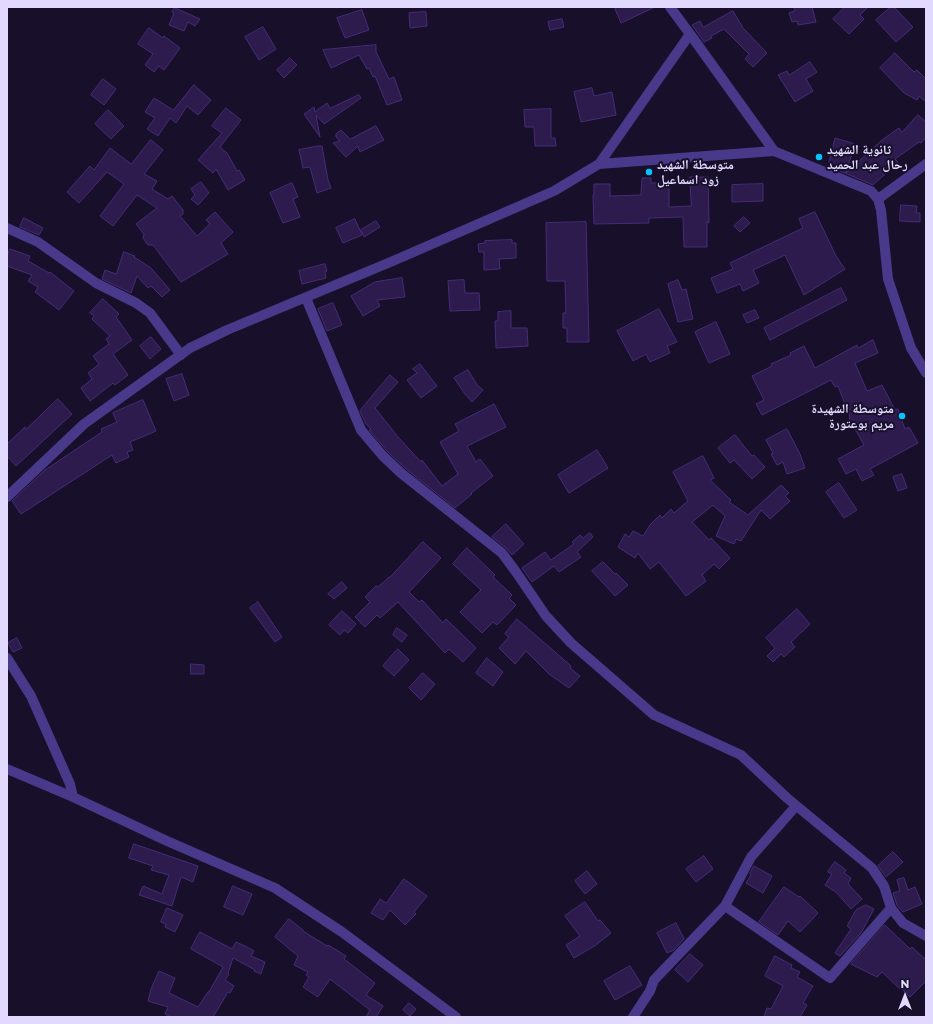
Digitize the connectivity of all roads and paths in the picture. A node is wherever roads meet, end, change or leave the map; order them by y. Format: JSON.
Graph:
{"nodes":[{"id":1,"x":670,"y":7,"type":"edge"},
{"id":2,"x":690,"y":34,"type":"junction"},
{"id":3,"x":774,"y":151,"type":"junction"},
{"id":4,"x":600,"y":164,"type":"junction"},
{"id":5,"x":926,"y":164,"type":"edge"},
{"id":6,"x":878,"y":199,"type":"junction"},
{"id":7,"x":7,"y":228,"type":"edge"},
{"id":8,"x":306,"y":298,"type":"junction"},
{"id":9,"x":181,"y":354,"type":"junction"},
{"id":10,"x":926,"y":373,"type":"edge"},
{"id":11,"x":7,"y":497,"type":"edge"},
{"id":12,"x":7,"y":658,"type":"edge"},
{"id":13,"x":7,"y":769,"type":"edge"},
{"id":14,"x":73,"y":797,"type":"junction"},
{"id":15,"x":796,"y":806,"type":"junction"},
{"id":16,"x":725,"y":906,"type":"junction"},
{"id":17,"x":892,"y":908,"type":"junction"},
{"id":18,"x":926,"y":936,"type":"edge"},
{"id":19,"x":456,"y":1017,"type":"edge"},
{"id":20,"x":633,"y":1017,"type":"edge"}],
"edges":[{"from":1,"to":2,"type":"street"},
{"from":2,"to":3,"type":"street"},
{"from":2,"to":4,"type":"street"},
{"from":3,"to":4,"type":"street"},
{"from":3,"to":6,"type":"street"},
{"from":4,"to":8,"type":"street"},
{"from":5,"to":6,"type":"street"},
{"from":6,"to":10,"type":"street"},
{"from":7,"to":9,"type":"street"},
{"from":8,"to":9,"type":"street"},
{"from":8,"to":15,"type":"street"},
{"from":9,"to":11,"type":"street"},
{"from":12,"to":14,"type":"street"},
{"from":13,"to":14,"type":"street"},
{"from":14,"to":19,"type":"street"},
{"from":15,"to":16,"type":"street"},
{"from":15,"to":17,"type":"street"},
{"from":16,"to":17,"type":"street"},
{"from":16,"to":20,"type":"street"},
{"from":17,"to":18,"type":"street"}]}
